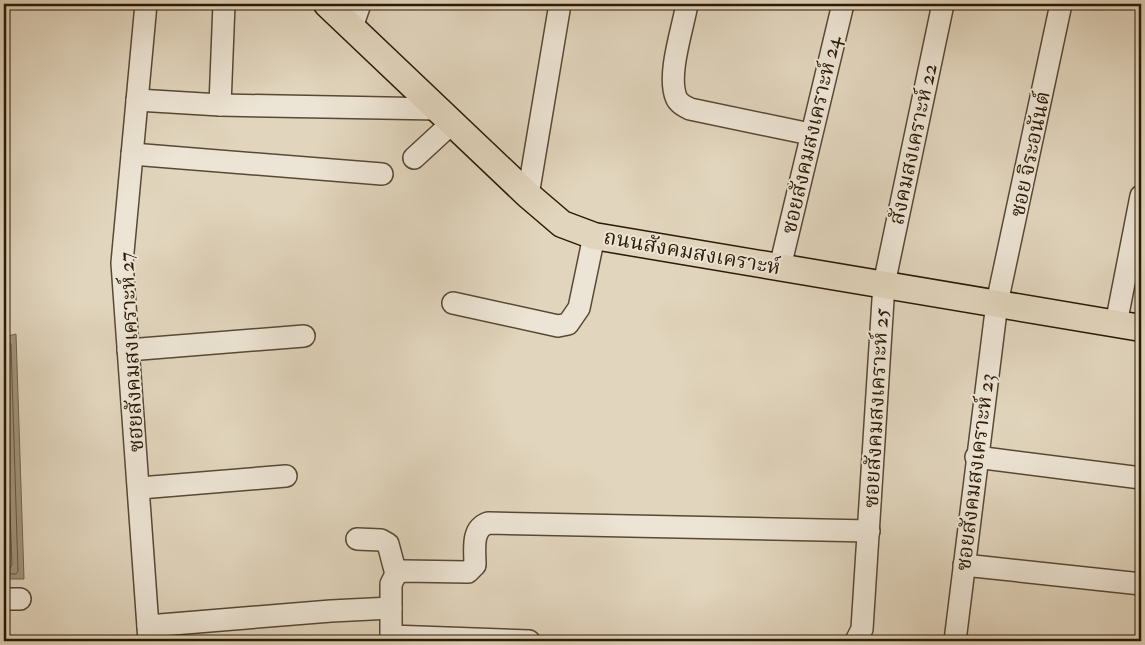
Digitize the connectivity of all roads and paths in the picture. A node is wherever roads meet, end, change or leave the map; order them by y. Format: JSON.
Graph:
{"nodes":[{"id":1,"x":146,"y":4,"type":"edge"},
{"id":2,"x":224,"y":4,"type":"edge"},
{"id":3,"x":327,"y":4,"type":"edge"},
{"id":4,"x":560,"y":4,"type":"edge"},
{"id":5,"x":688,"y":4,"type":"edge"},
{"id":6,"x":843,"y":4,"type":"edge"},
{"id":7,"x":943,"y":4,"type":"edge"},
{"id":8,"x":1061,"y":4,"type":"edge"},
{"id":9,"x":356,"y":16,"type":"edge"},
{"id":10,"x":137,"y":100,"type":"junction"},
{"id":11,"x":220,"y":104,"type":"junction"},
{"id":12,"x":445,"y":116,"type":"junction"},
{"id":13,"x":810,"y":134,"type":"junction"},
{"id":14,"x":132,"y":154,"type":"junction"},
{"id":15,"x":414,"y":158,"type":"dead end"},
{"id":16,"x":382,"y":174,"type":"dead end"},
{"id":17,"x":528,"y":195,"type":"junction"},
{"id":18,"x":1141,"y":196,"type":"edge"},
{"id":19,"x":594,"y":236,"type":"junction"},
{"id":20,"x":780,"y":267,"type":"junction"},
{"id":21,"x":884,"y":284,"type":"junction"},
{"id":22,"x":453,"y":303,"type":"dead end"},
{"id":23,"x":997,"y":303,"type":"junction"},
{"id":24,"x":1129,"y":326,"type":"edge"},
{"id":25,"x":304,"y":336,"type":"dead end"},
{"id":26,"x":128,"y":350,"type":"junction"},
{"id":27,"x":976,"y":457,"type":"junction"},
{"id":28,"x":286,"y":476,"type":"dead end"},
{"id":29,"x":1141,"y":478,"type":"edge"},
{"id":30,"x":140,"y":488,"type":"junction"},
{"id":31,"x":869,"y":531,"type":"junction"},
{"id":32,"x":357,"y":539,"type":"dead end"},
{"id":33,"x":964,"y":565,"type":"junction"},
{"id":34,"x":396,"y":574,"type":"junction"},
{"id":35,"x":1141,"y":584,"type":"edge"},
{"id":36,"x":391,"y":608,"type":"junction"},
{"id":37,"x":148,"y":634,"type":"edge"},
{"id":38,"x":391,"y":639,"type":"edge"},
{"id":39,"x":529,"y":641,"type":"edge"},
{"id":40,"x":856,"y":641,"type":"edge"},
{"id":41,"x":955,"y":641,"type":"edge"}],
"edges":[{"from":1,"to":10,"type":"street","name":"ซฮยสังคมสงเคราะห์ 27"},
{"from":2,"to":11,"type":"street"},
{"from":3,"to":9,"type":"main road","name":"ถนนสังคมสงเคราะห์"},
{"from":4,"to":17,"type":"street"},
{"from":5,"to":13,"type":"street"},
{"from":6,"to":13,"type":"street","name":"ซอยสังคมสงเคราะห์ 24"},
{"from":7,"to":21,"type":"street","name":"สังคมสงเคราะห์ 22"},
{"from":8,"to":23,"type":"street","name":"ซอย จิระอนันต์"},
{"from":9,"to":12,"type":"main road","name":"ถนนสังคมสงเคราะห์"},
{"from":10,"to":11,"type":"street"},
{"from":10,"to":14,"type":"street","name":"ซฮยสังคมสงเคราะห์ 27"},
{"from":11,"to":12,"type":"street"},
{"from":12,"to":15,"type":"street"},
{"from":12,"to":17,"type":"main road","name":"ถนนสังคมสงเคราะห์"},
{"from":13,"to":20,"type":"street","name":"ซอยสังคมสงเคราะห์ 24"},
{"from":14,"to":16,"type":"street"},
{"from":14,"to":26,"type":"street","name":"ซฮยสังคมสงเคราะห์ 27"},
{"from":17,"to":19,"type":"main road","name":"ถนนสังคมสงเคราะห์"},
{"from":18,"to":24,"type":"street"},
{"from":19,"to":20,"type":"main road","name":"ถนนสังคมสงเคราะห์"},
{"from":19,"to":22,"type":"street"},
{"from":20,"to":21,"type":"main road","name":"ถนนสังคมสงเคราะห์"},
{"from":21,"to":23,"type":"main road","name":"ถนนสังคมสงเคราะห์"},
{"from":21,"to":31,"type":"street","name":"ซอยสังคมสงเคราะห์ 25"},
{"from":23,"to":24,"type":"main road","name":"ถนนสังคมสงเคราะห์"},
{"from":23,"to":27,"type":"street","name":"ซอยสังคมสงเคราะห์ 23"},
{"from":25,"to":26,"type":"street"},
{"from":26,"to":30,"type":"street","name":"ซฮยสังคมสงเคราะห์ 27"},
{"from":27,"to":29,"type":"street"},
{"from":27,"to":33,"type":"street","name":"ซอยสังคมสงเคราะห์ 23"},
{"from":28,"to":30,"type":"street"},
{"from":30,"to":37,"type":"street","name":"ซฮยสังคมสงเคราะห์ 27"},
{"from":31,"to":34,"type":"street"},
{"from":31,"to":40,"type":"street","name":"ซอยสังคมสงเคราะห์ 25"},
{"from":32,"to":34,"type":"street"},
{"from":33,"to":35,"type":"street"},
{"from":33,"to":41,"type":"street","name":"ซอยสังคมสงเคราะห์ 23"},
{"from":34,"to":36,"type":"street"},
{"from":36,"to":37,"type":"street"},
{"from":36,"to":38,"type":"street"},
{"from":38,"to":39,"type":"street"}]}
